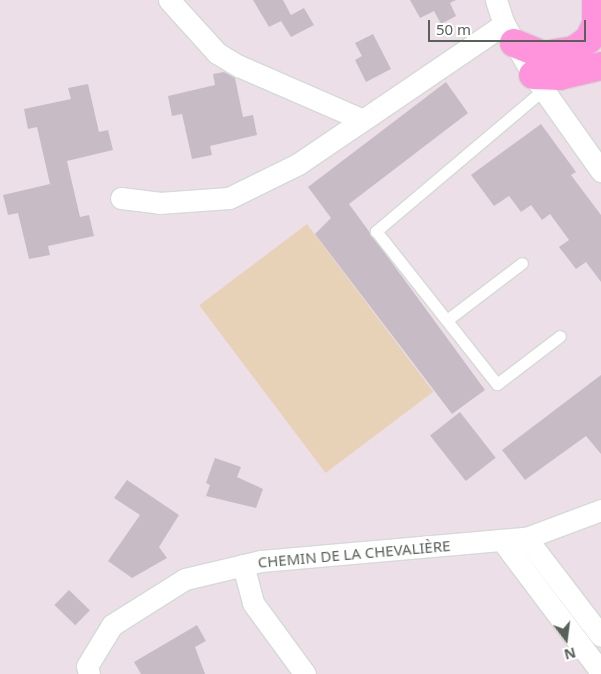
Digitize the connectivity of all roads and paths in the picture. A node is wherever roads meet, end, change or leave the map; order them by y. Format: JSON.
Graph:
{"nodes":[{"id":1,"x":169,"y":0,"type":"edge"},
{"id":2,"x":496,"y":0,"type":"edge"},
{"id":3,"x":596,"y":0,"type":"edge"},
{"id":4,"x":509,"y":34,"type":"junction"},
{"id":5,"x":601,"y":66,"type":"edge"},
{"id":6,"x":538,"y":83,"type":"junction"},
{"id":7,"x":363,"y":120,"type":"junction"},
{"id":8,"x":601,"y":171,"type":"edge"},
{"id":9,"x":121,"y":198,"type":"dead end"},
{"id":10,"x":522,"y":263,"type":"dead end"},
{"id":11,"x":447,"y":320,"type":"junction"},
{"id":12,"x":560,"y":336,"type":"dead end"},
{"id":13,"x":601,"y":510,"type":"edge"},
{"id":14,"x":526,"y":538,"type":"junction"},
{"id":15,"x":503,"y":542,"type":"junction"},
{"id":16,"x":243,"y":565,"type":"junction"},
{"id":17,"x":601,"y":636,"type":"edge"},
{"id":18,"x":601,"y":672,"type":"edge"},
{"id":19,"x":89,"y":674,"type":"edge"},
{"id":20,"x":305,"y":674,"type":"edge"}],
"edges":[{"from":1,"to":7,"type":"street"},
{"from":2,"to":4,"type":"street"},
{"from":3,"to":4,"type":"highway"},
{"from":4,"to":6,"type":"street"},
{"from":4,"to":7,"type":"street"},
{"from":5,"to":6,"type":"highway"},
{"from":6,"to":8,"type":"street"},
{"from":6,"to":11,"type":"lane"},
{"from":7,"to":9,"type":"street"},
{"from":10,"to":11,"type":"lane"},
{"from":11,"to":12,"type":"lane"},
{"from":13,"to":14,"type":"street","name":"CHEMIN DE LA CHEVALIÈRE"},
{"from":14,"to":15,"type":"street","name":"CHEMIN DE LA CHEVALIÈRE"},
{"from":14,"to":17,"type":"street"},
{"from":15,"to":16,"type":"street","name":"CHEMIN DE LA CHEVALIÈRE"},
{"from":15,"to":18,"type":"street"},
{"from":16,"to":19,"type":"street","name":"CHEMIN DE LA CHEVALIÈRE"},
{"from":16,"to":20,"type":"street"}]}
